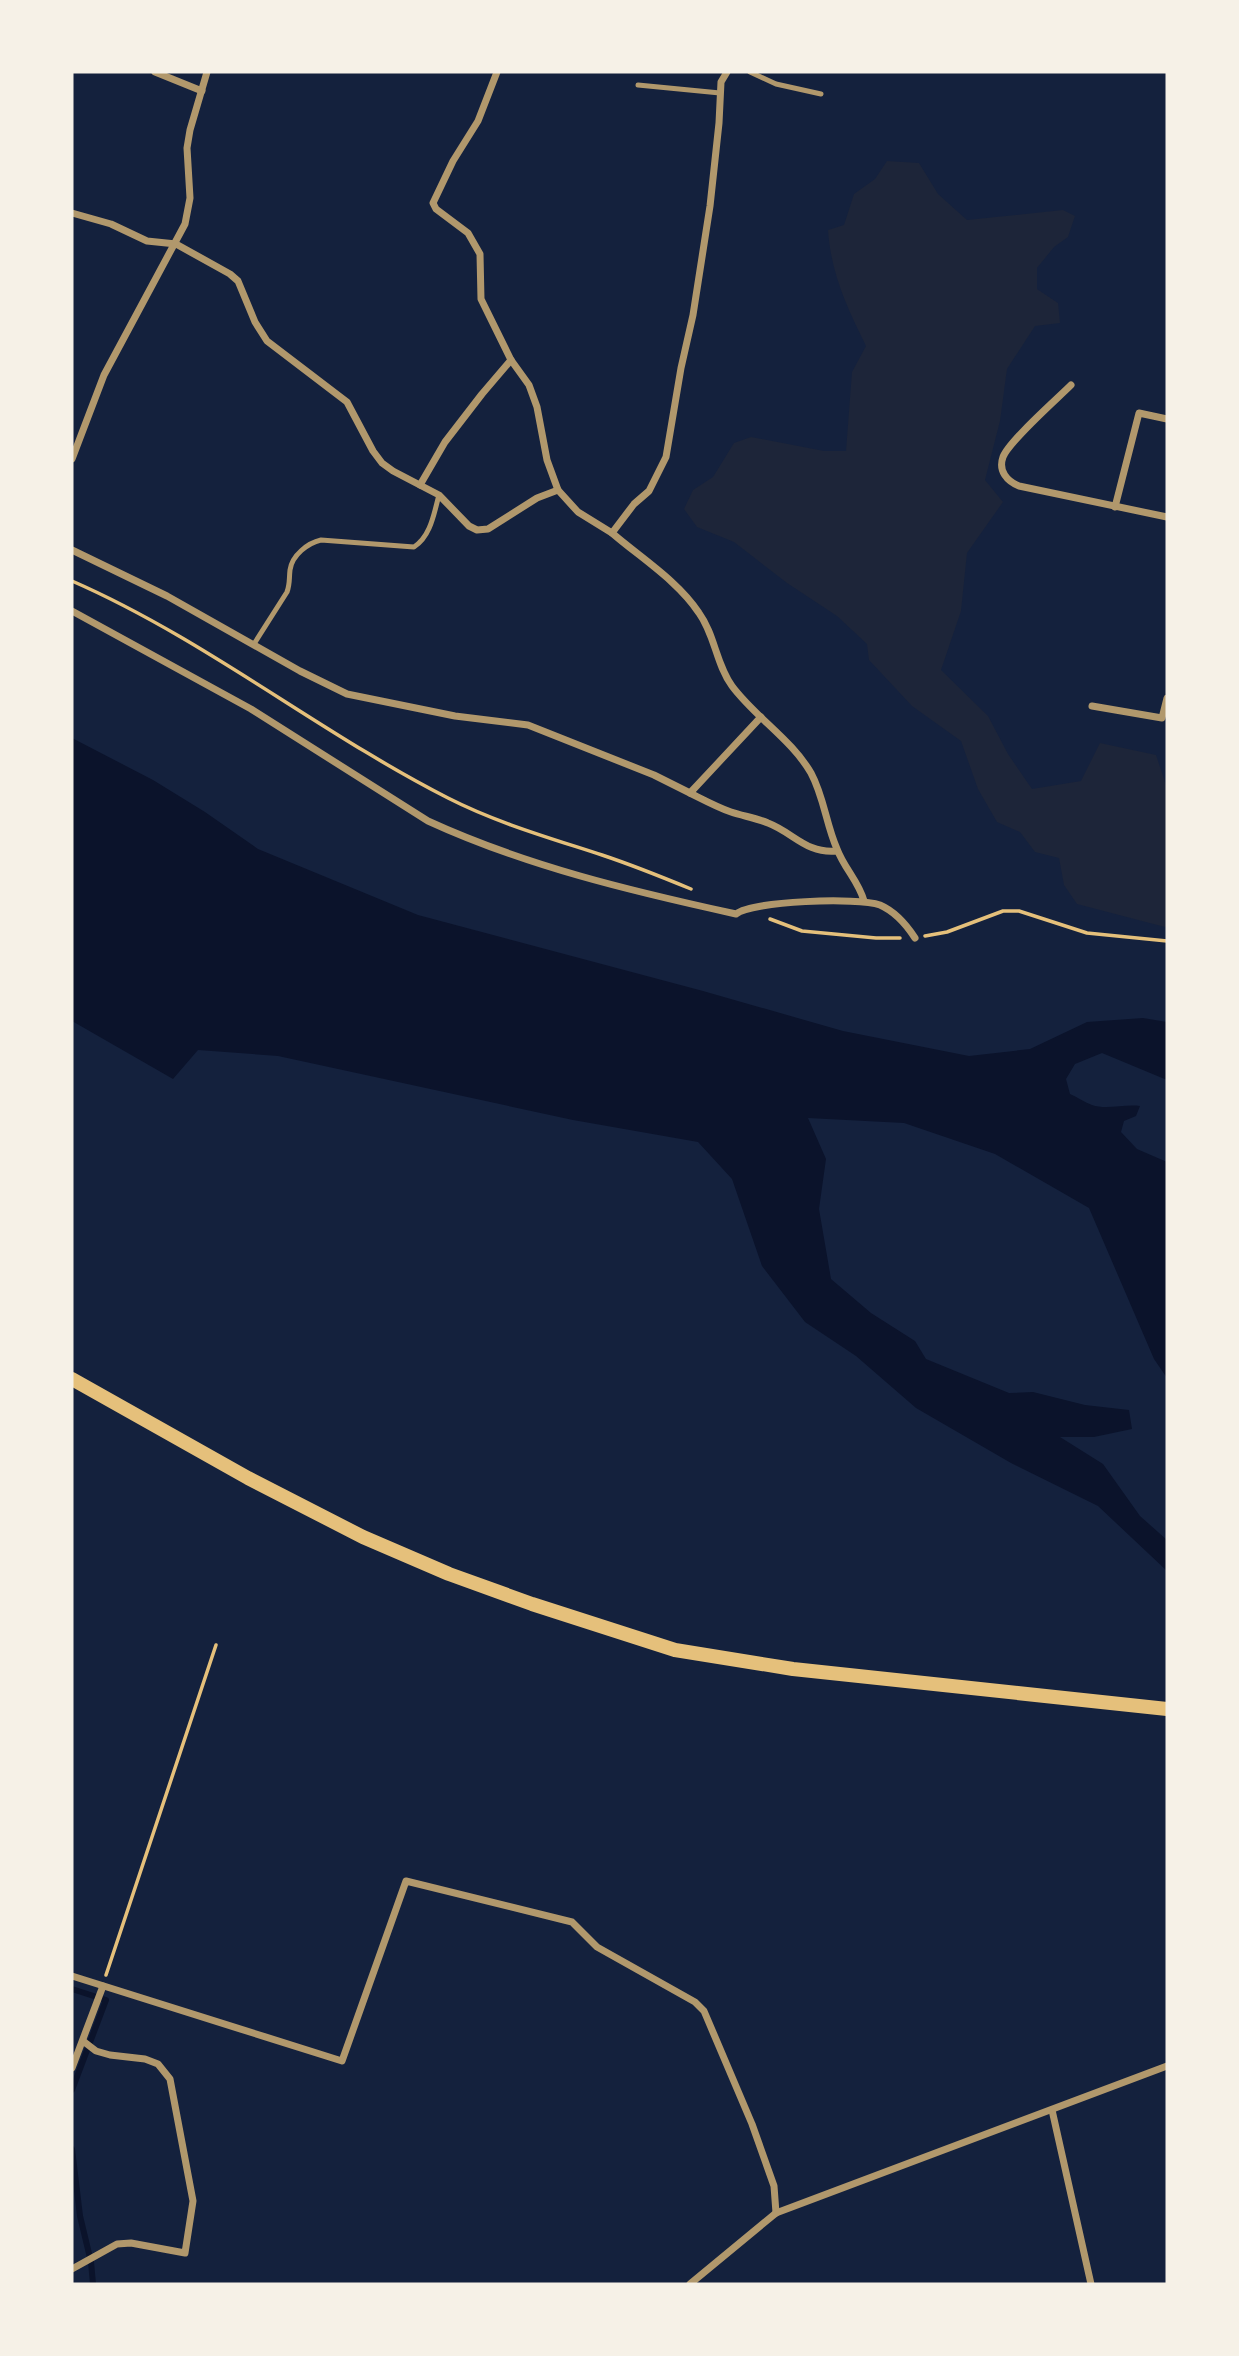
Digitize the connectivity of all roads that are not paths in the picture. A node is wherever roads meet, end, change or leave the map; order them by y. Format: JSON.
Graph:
{"nodes":[{"id":1,"x":155,"y":72,"type":"edge"},
{"id":2,"x":207,"y":72,"type":"edge"},
{"id":3,"x":497,"y":72,"type":"edge"},
{"id":4,"x":727,"y":72,"type":"edge"},
{"id":5,"x":750,"y":72,"type":"edge"},
{"id":6,"x":638,"y":85,"type":"dead end"},
{"id":7,"x":202,"y":91,"type":"junction"},
{"id":8,"x":720,"y":93,"type":"junction"},
{"id":9,"x":821,"y":93,"type":"dead end"},
{"id":10,"x":72,"y":213,"type":"edge"},
{"id":11,"x":176,"y":244,"type":"junction"},
{"id":12,"x":511,"y":360,"type":"junction"},
{"id":13,"x":1071,"y":384,"type":"dead end"},
{"id":14,"x":1167,"y":419,"type":"edge"},
{"id":15,"x":72,"y":459,"type":"edge"},
{"id":16,"x":420,"y":485,"type":"junction"},
{"id":17,"x":558,"y":490,"type":"junction"},
{"id":18,"x":439,"y":495,"type":"junction"},
{"id":19,"x":1115,"y":507,"type":"junction"},
{"id":20,"x":1167,"y":517,"type":"edge"},
{"id":21,"x":612,"y":533,"type":"junction"},
{"id":22,"x":72,"y":550,"type":"edge"},
{"id":23,"x":72,"y":611,"type":"edge"},
{"id":24,"x":254,"y":644,"type":"junction"},
{"id":25,"x":1167,"y":698,"type":"edge"},
{"id":26,"x":1092,"y":706,"type":"dead end"},
{"id":27,"x":761,"y":717,"type":"junction"},
{"id":28,"x":1165,"y":719,"type":"edge"},
{"id":29,"x":690,"y":793,"type":"junction"},
{"id":30,"x":837,"y":851,"type":"junction"},
{"id":31,"x":864,"y":901,"type":"junction"},
{"id":32,"x":915,"y":938,"type":"road end"},
{"id":33,"x":72,"y":1379,"type":"edge"},
{"id":34,"x":1167,"y":1709,"type":"edge"},
{"id":35,"x":72,"y":1976,"type":"edge"},
{"id":36,"x":103,"y":1986,"type":"junction"},
{"id":37,"x":83,"y":2041,"type":"junction"},
{"id":38,"x":1167,"y":2066,"type":"edge"},
{"id":39,"x":72,"y":2068,"type":"edge"},
{"id":40,"x":1052,"y":2110,"type":"junction"},
{"id":41,"x":776,"y":2213,"type":"junction"},
{"id":42,"x":72,"y":2269,"type":"edge"},
{"id":43,"x":690,"y":2284,"type":"edge"},
{"id":44,"x":1091,"y":2284,"type":"edge"}],
"edges":[{"from":1,"to":7,"type":"street"},
{"from":2,"to":7,"type":"street"},
{"from":3,"to":12,"type":"street"},
{"from":4,"to":8,"type":"street"},
{"from":5,"to":9,"type":"lane"},
{"from":6,"to":8,"type":"lane"},
{"from":7,"to":11,"type":"street"},
{"from":8,"to":21,"type":"street"},
{"from":10,"to":11,"type":"street"},
{"from":11,"to":15,"type":"street"},
{"from":11,"to":16,"type":"street"},
{"from":12,"to":16,"type":"street"},
{"from":12,"to":17,"type":"street"},
{"from":13,"to":19,"type":"street"},
{"from":14,"to":19,"type":"street"},
{"from":16,"to":18,"type":"street"},
{"from":17,"to":18,"type":"street"},
{"from":17,"to":21,"type":"street"},
{"from":18,"to":24,"type":"lane"},
{"from":19,"to":20,"type":"street"},
{"from":21,"to":27,"type":"street"},
{"from":22,"to":24,"type":"street"},
{"from":23,"to":31,"type":"street"},
{"from":24,"to":29,"type":"street"},
{"from":25,"to":28,"type":"street"},
{"from":26,"to":28,"type":"street"},
{"from":27,"to":29,"type":"street"},
{"from":27,"to":30,"type":"street"},
{"from":29,"to":30,"type":"street"},
{"from":30,"to":31,"type":"street"},
{"from":31,"to":32,"type":"street"},
{"from":33,"to":34,"type":"main road"},
{"from":35,"to":36,"type":"street"},
{"from":36,"to":37,"type":"street"},
{"from":36,"to":41,"type":"street"},
{"from":37,"to":39,"type":"street"},
{"from":37,"to":42,"type":"street"},
{"from":38,"to":40,"type":"street"},
{"from":40,"to":41,"type":"street"},
{"from":40,"to":44,"type":"street"},
{"from":41,"to":43,"type":"street"}]}
